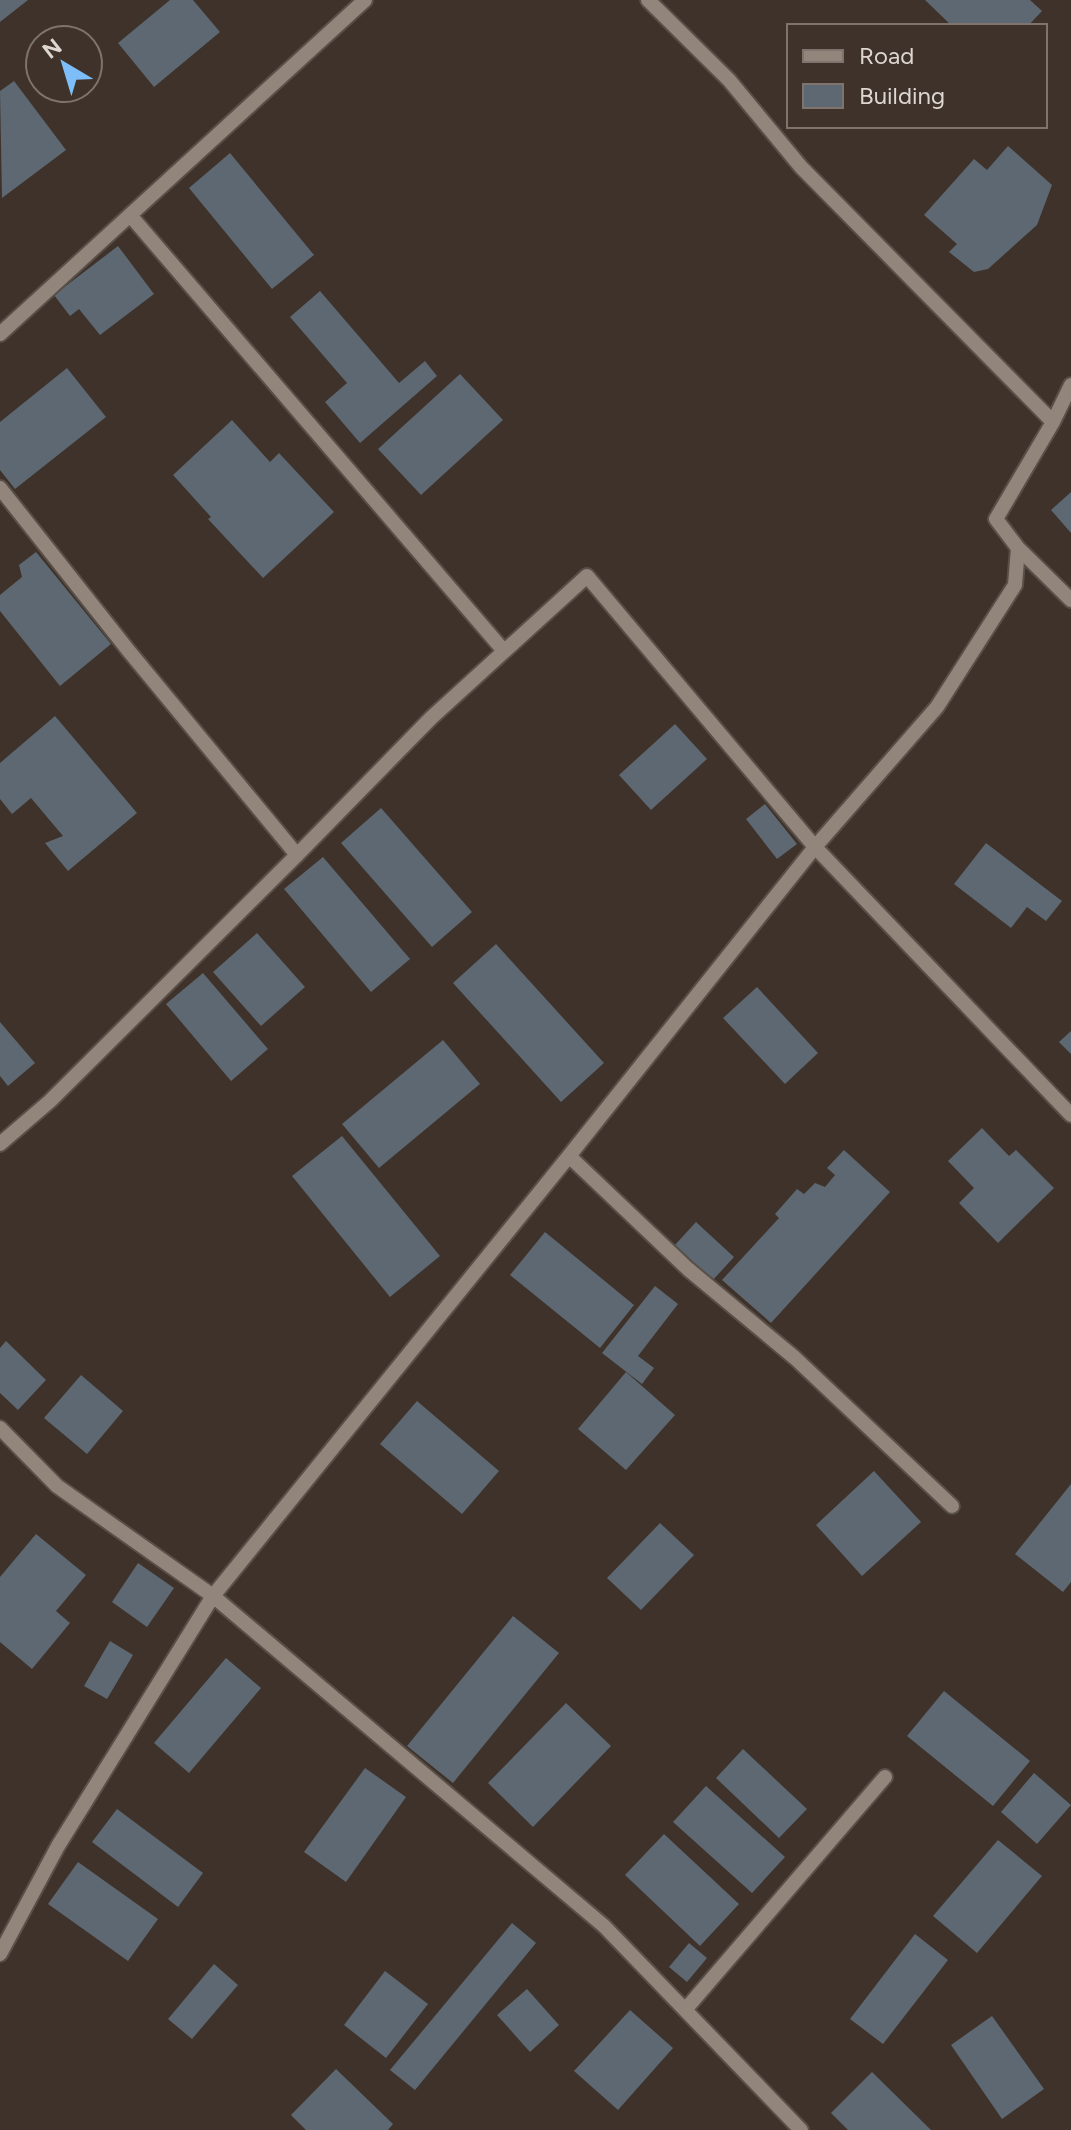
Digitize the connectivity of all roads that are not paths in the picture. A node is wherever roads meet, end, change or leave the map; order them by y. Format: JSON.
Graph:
{"nodes":[{"id":1,"x":365,"y":0,"type":"edge"},
{"id":2,"x":648,"y":0,"type":"edge"},
{"id":3,"x":130,"y":215,"type":"junction"},
{"id":4,"x":0,"y":334,"type":"edge"},
{"id":5,"x":1071,"y":385,"type":"edge"},
{"id":6,"x":1053,"y":422,"type":"junction"},
{"id":7,"x":0,"y":488,"type":"edge"},
{"id":8,"x":1018,"y":548,"type":"junction"},
{"id":9,"x":1071,"y":600,"type":"edge"},
{"id":10,"x":504,"y":651,"type":"junction"},
{"id":11,"x":815,"y":847,"type":"junction"},
{"id":12,"x":297,"y":855,"type":"junction"},
{"id":13,"x":1071,"y":1115,"type":"edge"},
{"id":14,"x":0,"y":1144,"type":"edge"},
{"id":15,"x":569,"y":1156,"type":"junction"},
{"id":16,"x":0,"y":1428,"type":"edge"},
{"id":17,"x":952,"y":1506,"type":"dead end"},
{"id":18,"x":213,"y":1596,"type":"junction"},
{"id":19,"x":885,"y":1777,"type":"dead end"},
{"id":20,"x":0,"y":1954,"type":"edge"},
{"id":21,"x":685,"y":2010,"type":"junction"},
{"id":22,"x":801,"y":2130,"type":"edge"}],
"edges":[{"from":1,"to":3,"type":"street"},
{"from":2,"to":6,"type":"street"},
{"from":3,"to":4,"type":"street"},
{"from":3,"to":10,"type":"street"},
{"from":5,"to":6,"type":"street"},
{"from":6,"to":8,"type":"street"},
{"from":7,"to":12,"type":"street"},
{"from":8,"to":9,"type":"street"},
{"from":8,"to":11,"type":"street"},
{"from":10,"to":11,"type":"street"},
{"from":10,"to":12,"type":"street"},
{"from":11,"to":13,"type":"street"},
{"from":11,"to":15,"type":"street"},
{"from":12,"to":14,"type":"street"},
{"from":15,"to":17,"type":"street"},
{"from":15,"to":18,"type":"street"},
{"from":16,"to":18,"type":"street"},
{"from":18,"to":20,"type":"street"},
{"from":18,"to":21,"type":"street"},
{"from":19,"to":21,"type":"street"},
{"from":21,"to":22,"type":"street"}]}
